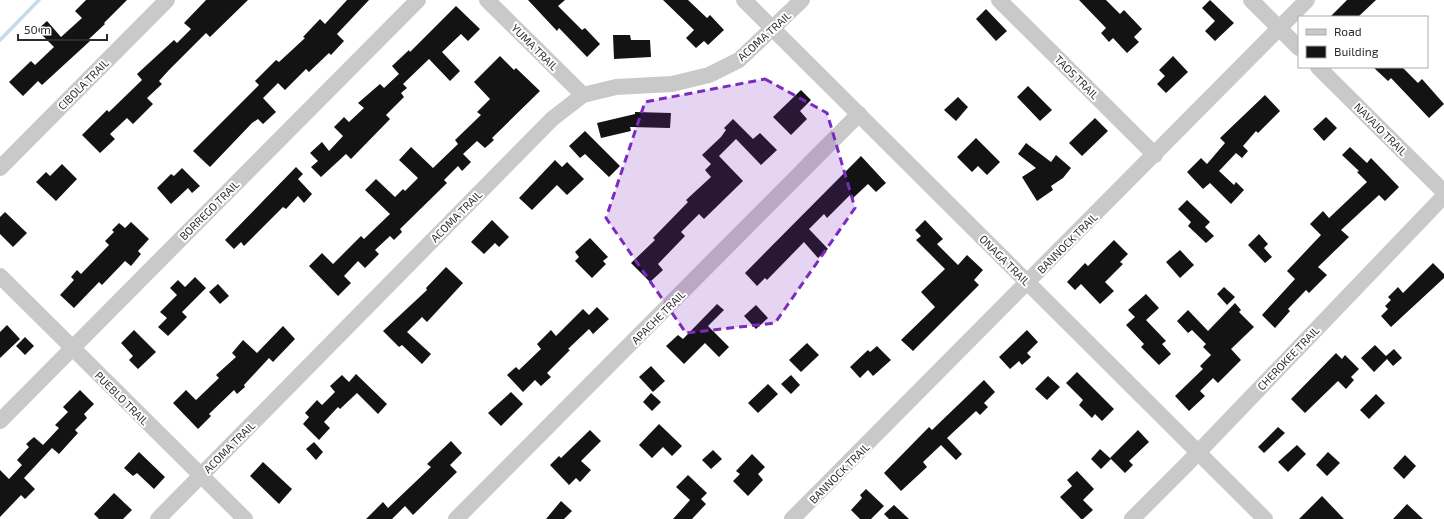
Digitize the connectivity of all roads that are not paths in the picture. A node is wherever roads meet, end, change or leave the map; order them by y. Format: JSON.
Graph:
{"nodes":[{"id":1,"x":167,"y":0,"type":"edge"},
{"id":2,"x":418,"y":0,"type":"edge"},
{"id":3,"x":486,"y":0,"type":"edge"},
{"id":4,"x":744,"y":0,"type":"edge"},
{"id":5,"x":802,"y":0,"type":"edge"},
{"id":6,"x":999,"y":0,"type":"edge"},
{"id":7,"x":1251,"y":0,"type":"edge"},
{"id":8,"x":1308,"y":0,"type":"edge"},
{"id":9,"x":774,"y":28,"type":"junction"},
{"id":10,"x":1280,"y":29,"type":"junction"},
{"id":11,"x":1298,"y":47,"type":"edge"},
{"id":12,"x":1319,"y":68,"type":"edge"},
{"id":13,"x":583,"y":95,"type":"junction"},
{"id":14,"x":859,"y":114,"type":"junction"},
{"id":15,"x":1155,"y":155,"type":"junction"},
{"id":16,"x":0,"y":168,"type":"edge"},
{"id":17,"x":1444,"y":192,"type":"edge"},
{"id":18,"x":1444,"y":196,"type":"edge"},
{"id":19,"x":0,"y":276,"type":"edge"},
{"id":20,"x":1028,"y":283,"type":"junction"},
{"id":21,"x":72,"y":348,"type":"junction"},
{"id":22,"x":0,"y":421,"type":"edge"},
{"id":23,"x":1198,"y":452,"type":"junction"},
{"id":24,"x":201,"y":476,"type":"junction"},
{"id":25,"x":158,"y":519,"type":"edge"},
{"id":26,"x":245,"y":519,"type":"edge"},
{"id":27,"x":456,"y":519,"type":"edge"},
{"id":28,"x":792,"y":519,"type":"edge"},
{"id":29,"x":1132,"y":519,"type":"edge"},
{"id":30,"x":1265,"y":519,"type":"edge"}],
"edges":[{"from":1,"to":16,"type":"street","name":"CIBOLA TRAIL"},
{"from":2,"to":21,"type":"street","name":"BORREGO TRAIL"},
{"from":3,"to":13,"type":"street","name":"YUMA TRAIL"},
{"from":4,"to":9,"type":"street","name":"ONAGA TRAIL"},
{"from":5,"to":9,"type":"street","name":"ACOMA TRAIL"},
{"from":6,"to":15,"type":"street","name":"TAOS TRAIL"},
{"from":7,"to":10,"type":"street"},
{"from":8,"to":10,"type":"street","name":"BANNOCK TRAIL"},
{"from":9,"to":13,"type":"street","name":"ACOMA TRAIL"},
{"from":9,"to":14,"type":"street","name":"ONAGA TRAIL"},
{"from":10,"to":11,"type":"street"},
{"from":10,"to":15,"type":"street","name":"BANNOCK TRAIL"},
{"from":12,"to":17,"type":"street","name":"NAVAJO TRAIL"},
{"from":13,"to":24,"type":"street","name":"ACOMA TRAIL"},
{"from":14,"to":20,"type":"street","name":"ONAGA TRAIL"},
{"from":14,"to":27,"type":"street","name":"APACHE TRAIL"},
{"from":15,"to":20,"type":"street","name":"BANNOCK TRAIL"},
{"from":18,"to":23,"type":"street","name":"CHEROKEE TRAIL"},
{"from":19,"to":21,"type":"street","name":"PUEBLO TRAIL"},
{"from":20,"to":23,"type":"street","name":"ONAGA TRAIL"},
{"from":20,"to":28,"type":"street","name":"BANNOCK TRAIL"},
{"from":21,"to":22,"type":"street","name":"BORREGO TRAIL"},
{"from":21,"to":24,"type":"street","name":"PUEBLO TRAIL"},
{"from":23,"to":29,"type":"street","name":"CHEROKEE TRAIL"},
{"from":23,"to":30,"type":"street","name":"ONAGA TRAIL"},
{"from":24,"to":25,"type":"street","name":"ACOMA TRAIL"},
{"from":24,"to":26,"type":"street","name":"PUEBLO TRAIL"}]}
